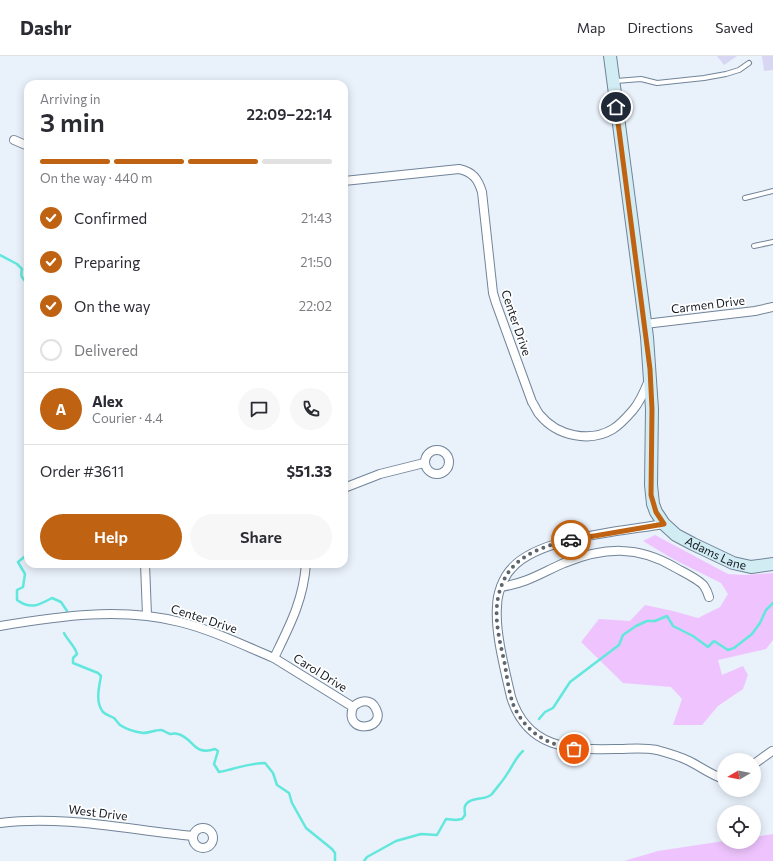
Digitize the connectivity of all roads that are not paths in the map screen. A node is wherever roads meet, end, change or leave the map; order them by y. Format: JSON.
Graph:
{"nodes":[{"id":1,"x":610,"y":56,"type":"edge"},
{"id":2,"x":749,"y":63,"type":"dead end"},
{"id":3,"x":613,"y":81,"type":"junction"},
{"id":4,"x":14,"y":140,"type":"dead end"},
{"id":5,"x":24,"y":144,"type":"edge"},
{"id":6,"x":348,"y":181,"type":"edge"},
{"id":7,"x":773,"y":191,"type":"edge"},
{"id":8,"x":745,"y":198,"type":"dead end"},
{"id":9,"x":773,"y":242,"type":"edge"},
{"id":10,"x":754,"y":246,"type":"dead end"},
{"id":11,"x":773,"y":307,"type":"edge"},
{"id":12,"x":645,"y":324,"type":"junction"},
{"id":13,"x":651,"y":378,"type":"junction"},
{"id":14,"x":424,"y":463,"type":"dead end"},
{"id":15,"x":348,"y":486,"type":"edge"},
{"id":16,"x":664,"y":524,"type":"junction"},
{"id":17,"x":773,"y":564,"type":"edge"},
{"id":18,"x":145,"y":568,"type":"edge"},
{"id":19,"x":306,"y":568,"type":"edge"},
{"id":20,"x":501,"y":587,"type":"junction"},
{"id":21,"x":709,"y":597,"type":"dead end"},
{"id":22,"x":147,"y":615,"type":"junction"},
{"id":23,"x":0,"y":626,"type":"edge"},
{"id":24,"x":274,"y":658,"type":"junction"},
{"id":25,"x":353,"y":708,"type":"dead end"},
{"id":26,"x":772,"y":751,"type":"edge"},
{"id":27,"x":761,"y":759,"type":"edge"},
{"id":28,"x":717,"y":777,"type":"edge"},
{"id":29,"x":0,"y":823,"type":"edge"},
{"id":30,"x":193,"y":836,"type":"dead end"}],
"edges":[{"from":1,"to":3,"type":"street"},
{"from":2,"to":3,"type":"lane"},
{"from":3,"to":12,"type":"street"},
{"from":4,"to":5,"type":"street"},
{"from":6,"to":13,"type":"street","name":"Center Drive"},
{"from":7,"to":8,"type":"lane"},
{"from":9,"to":10,"type":"lane"},
{"from":11,"to":12,"type":"street","name":"Carmen Drive"},
{"from":12,"to":13,"type":"street"},
{"from":13,"to":16,"type":"street"},
{"from":14,"to":15,"type":"street"},
{"from":16,"to":17,"type":"street","name":"Adams Lane"},
{"from":16,"to":20,"type":"street"},
{"from":18,"to":22,"type":"street"},
{"from":19,"to":24,"type":"street"},
{"from":20,"to":21,"type":"street"},
{"from":20,"to":28,"type":"street"},
{"from":22,"to":23,"type":"street","name":"Center Drive"},
{"from":22,"to":24,"type":"street","name":"Center Drive"},
{"from":24,"to":25,"type":"street","name":"Carol Drive"},
{"from":26,"to":27,"type":"street"},
{"from":29,"to":30,"type":"street","name":"West Drive"}]}
